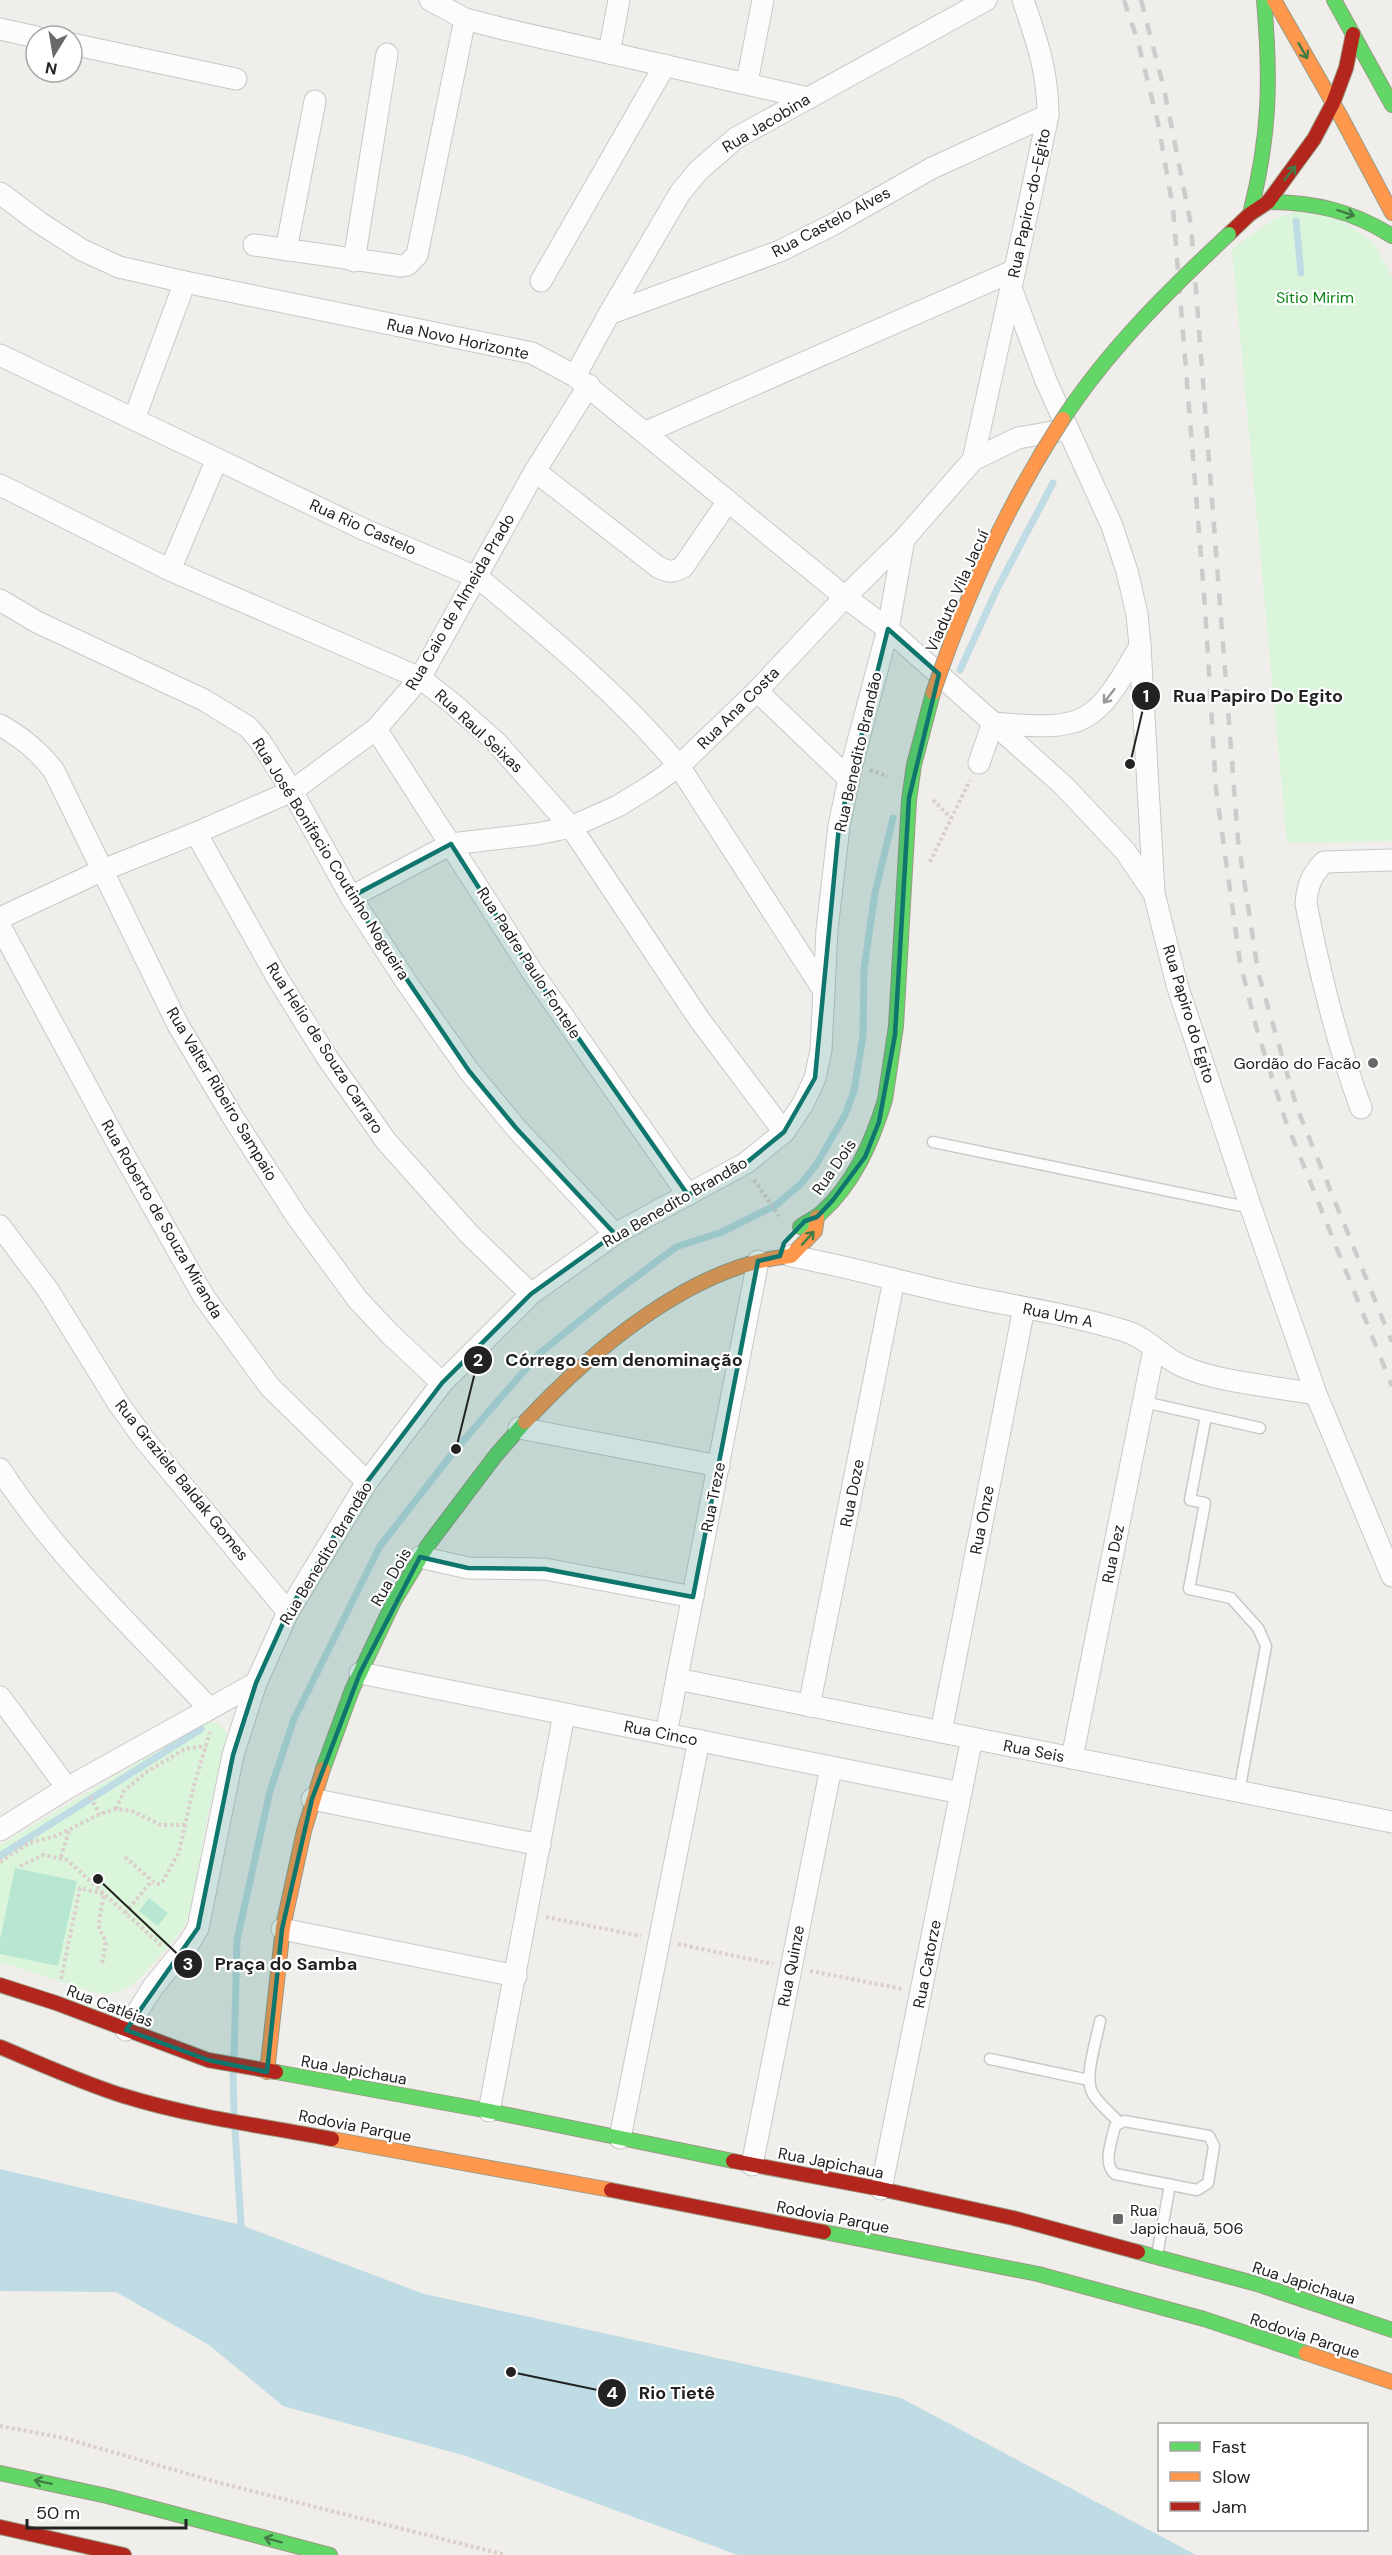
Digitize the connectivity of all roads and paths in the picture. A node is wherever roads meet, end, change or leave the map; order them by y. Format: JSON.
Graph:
{"nodes":[{"id":1,"x":430,"y":0,"type":"edge"},
{"id":2,"x":619,"y":0,"type":"edge"},
{"id":3,"x":763,"y":0,"type":"edge"},
{"id":4,"x":986,"y":0,"type":"edge"},
{"id":5,"x":1023,"y":0,"type":"edge"},
{"id":6,"x":1264,"y":0,"type":"edge"},
{"id":7,"x":1274,"y":0,"type":"edge"},
{"id":8,"x":1334,"y":0,"type":"edge"},
{"id":9,"x":465,"y":19,"type":"junction"},
{"id":10,"x":0,"y":29,"type":"edge"},
{"id":11,"x":24,"y":34,"type":"edge"},
{"id":12,"x":1353,"y":34,"type":"junction"},
{"id":13,"x":84,"y":47,"type":"edge"},
{"id":14,"x":609,"y":53,"type":"junction"},
{"id":15,"x":387,"y":54,"type":"dead end"},
{"id":16,"x":665,"y":65,"type":"junction"},
{"id":17,"x":236,"y":79,"type":"dead end"},
{"id":18,"x":747,"y":82,"type":"junction"},
{"id":19,"x":808,"y":98,"type":"junction"},
{"id":20,"x":315,"y":101,"type":"dead end"},
{"id":21,"x":1333,"y":103,"type":"junction"},
{"id":22,"x":1392,"y":105,"type":"edge"},
{"id":23,"x":1048,"y":115,"type":"junction"},
{"id":24,"x":0,"y":193,"type":"edge"},
{"id":25,"x":1268,"y":202,"type":"junction"},
{"id":26,"x":1392,"y":213,"type":"edge"},
{"id":27,"x":1250,"y":214,"type":"junction"},
{"id":28,"x":1392,"y":236,"type":"edge"},
{"id":29,"x":254,"y":245,"type":"dead end"},
{"id":30,"x":286,"y":250,"type":"junction"},
{"id":31,"x":354,"y":261,"type":"junction"},
{"id":32,"x":1013,"y":279,"type":"junction"},
{"id":33,"x":541,"y":281,"type":"dead end"},
{"id":34,"x":185,"y":282,"type":"junction"},
{"id":35,"x":609,"y":314,"type":"junction"},
{"id":36,"x":0,"y":355,"type":"edge"},
{"id":37,"x":582,"y":381,"type":"junction"},
{"id":38,"x":134,"y":419,"type":"junction"},
{"id":39,"x":1069,"y":431,"type":"junction"},
{"id":40,"x":646,"y":432,"type":"junction"},
{"id":41,"x":217,"y":459,"type":"junction"},
{"id":42,"x":973,"y":460,"type":"junction"},
{"id":43,"x":535,"y":471,"type":"junction"},
{"id":44,"x":0,"y":485,"type":"edge"},
{"id":45,"x":728,"y":501,"type":"junction"},
{"id":46,"x":904,"y":538,"type":"junction"},
{"id":47,"x":170,"y":570,"type":"junction"},
{"id":48,"x":476,"y":578,"type":"junction"},
{"id":49,"x":844,"y":597,"type":"junction"},
{"id":50,"x":0,"y":600,"type":"edge"},
{"id":51,"x":888,"y":629,"type":"junction"},
{"id":52,"x":1140,"y":646,"type":"junction"},
{"id":53,"x":420,"y":678,"type":"junction"},
{"id":54,"x":757,"y":691,"type":"junction"},
{"id":55,"x":993,"y":723,"type":"junction"},
{"id":56,"x":0,"y":725,"type":"edge"},
{"id":57,"x":376,"y":729,"type":"junction"},
{"id":58,"x":979,"y":763,"type":"dead end"},
{"id":59,"x":679,"y":766,"type":"junction"},
{"id":60,"x":848,"y":778,"type":"junction"},
{"id":61,"x":292,"y":791,"type":"junction"},
{"id":62,"x":571,"y":827,"type":"junction"},
{"id":63,"x":196,"y":833,"type":"junction"},
{"id":64,"x":452,"y":844,"type":"junction"},
{"id":65,"x":1392,"y":860,"type":"edge"},
{"id":66,"x":103,"y":870,"type":"junction"},
{"id":67,"x":1154,"y":893,"type":"junction"},
{"id":68,"x":351,"y":897,"type":"junction"},
{"id":69,"x":0,"y":918,"type":"edge"},
{"id":70,"x":0,"y":926,"type":"edge"},
{"id":71,"x":824,"y":991,"type":"junction"},
{"id":72,"x":885,"y":1100,"type":"joint"},
{"id":73,"x":1361,"y":1108,"type":"dead end"},
{"id":74,"x":784,"y":1132,"type":"junction"},
{"id":75,"x":933,"y":1142,"type":"dead end"},
{"id":76,"x":763,"y":1193,"type":"dead end"},
{"id":77,"x":688,"y":1195,"type":"junction"},
{"id":78,"x":1251,"y":1208,"type":"junction"},
{"id":79,"x":780,"y":1219,"type":"dead end"},
{"id":80,"x":0,"y":1226,"type":"edge"},
{"id":81,"x":615,"y":1234,"type":"junction"},
{"id":82,"x":785,"y":1256,"type":"junction"},
{"id":83,"x":758,"y":1261,"type":"junction"},
{"id":84,"x":894,"y":1280,"type":"junction"},
{"id":85,"x":531,"y":1294,"type":"junction"},
{"id":86,"x":1024,"y":1308,"type":"junction"},
{"id":87,"x":1154,"y":1349,"type":"junction"},
{"id":88,"x":442,"y":1383,"type":"junction"},
{"id":89,"x":1316,"y":1394,"type":"junction"},
{"id":90,"x":1144,"y":1402,"type":"junction"},
{"id":91,"x":1206,"y":1416,"type":"junction"},
{"id":92,"x":519,"y":1428,"type":"junction"},
{"id":93,"x":1260,"y":1428,"type":"dead end"},
{"id":94,"x":719,"y":1466,"type":"junction"},
{"id":95,"x":0,"y":1469,"type":"edge"},
{"id":96,"x":367,"y":1482,"type":"junction"},
{"id":97,"x":420,"y":1557,"type":"junction"},
{"id":98,"x":1392,"y":1576,"type":"edge"},
{"id":99,"x":693,"y":1597,"type":"junction"},
{"id":100,"x":288,"y":1612,"type":"junction"},
{"id":101,"x":360,"y":1673,"type":"junction"},
{"id":102,"x":677,"y":1679,"type":"junction"},
{"id":103,"x":256,"y":1683,"type":"junction"},
{"id":104,"x":0,"y":1697,"type":"edge"},
{"id":105,"x":809,"y":1706,"type":"junction"},
{"id":106,"x":209,"y":1708,"type":"junction"},
{"id":107,"x":564,"y":1714,"type":"junction"},
{"id":108,"x":940,"y":1732,"type":"junction"},
{"id":109,"x":666,"y":1734,"type":"junction"},
{"id":110,"x":972,"y":1738,"type":"junction"},
{"id":111,"x":699,"y":1740,"type":"junction"},
{"id":112,"x":206,"y":1746,"type":"junction"},
{"id":113,"x":1072,"y":1758,"type":"junction"},
{"id":114,"x":831,"y":1767,"type":"junction"},
{"id":115,"x":67,"y":1788,"type":"junction"},
{"id":116,"x":1239,"y":1792,"type":"junction"},
{"id":117,"x":961,"y":1793,"type":"junction"},
{"id":118,"x":312,"y":1799,"type":"junction"},
{"id":119,"x":94,"y":1803,"type":"dead end"},
{"id":120,"x":116,"y":1809,"type":"junction"},
{"id":121,"x":100,"y":1814,"type":"junction"},
{"id":122,"x":1392,"y":1822,"type":"edge"},
{"id":123,"x":185,"y":1825,"type":"junction"},
{"id":124,"x":0,"y":1830,"type":"edge"},
{"id":125,"x":69,"y":1830,"type":"junction"},
{"id":126,"x":540,"y":1845,"type":"junction"},
{"id":127,"x":61,"y":1857,"type":"junction"},
{"id":128,"x":125,"y":1857,"type":"dead end"},
{"id":129,"x":0,"y":1862,"type":"edge"},
{"id":130,"x":20,"y":1866,"type":"dead end"},
{"id":131,"x":152,"y":1881,"type":"junction"},
{"id":132,"x":104,"y":1894,"type":"junction"},
{"id":133,"x":125,"y":1913,"type":"junction"},
{"id":134,"x":527,"y":1913,"type":"junction"},
{"id":135,"x":282,"y":1929,"type":"junction"},
{"id":136,"x":660,"y":1940,"type":"junction"},
{"id":137,"x":176,"y":1958,"type":"junction"},
{"id":138,"x":102,"y":1964,"type":"dead end"},
{"id":139,"x":791,"y":1968,"type":"junction"},
{"id":140,"x":516,"y":1976,"type":"junction"},
{"id":141,"x":0,"y":1985,"type":"edge"},
{"id":142,"x":921,"y":1992,"type":"junction"},
{"id":143,"x":56,"y":2004,"type":"junction"},
{"id":144,"x":1101,"y":2021,"type":"dead end"},
{"id":145,"x":126,"y":2030,"type":"junction"},
{"id":146,"x":0,"y":2047,"type":"edge"},
{"id":147,"x":990,"y":2059,"type":"dead end"},
{"id":148,"x":261,"y":2071,"type":"junction"},
{"id":149,"x":1089,"y":2080,"type":"junction"},
{"id":150,"x":489,"y":2111,"type":"junction"},
{"id":151,"x":1119,"y":2122,"type":"junction"},
{"id":152,"x":620,"y":2138,"type":"junction"},
{"id":153,"x":752,"y":2165,"type":"junction"},
{"id":154,"x":1170,"y":2185,"type":"junction"},
{"id":155,"x":881,"y":2189,"type":"junction"},
{"id":156,"x":1157,"y":2256,"type":"junction"},
{"id":157,"x":1392,"y":2330,"type":"edge"},
{"id":158,"x":1392,"y":2382,"type":"edge"},
{"id":159,"x":0,"y":2426,"type":"edge"},
{"id":160,"x":0,"y":2473,"type":"edge"},
{"id":161,"x":0,"y":2527,"type":"edge"},
{"id":162,"x":124,"y":2555,"type":"edge"},
{"id":163,"x":330,"y":2555,"type":"edge"},
{"id":164,"x":506,"y":2555,"type":"edge"}],
"edges":[{"from":1,"to":9,"type":"street"},
{"from":2,"to":14,"type":"street"},
{"from":3,"to":18,"type":"street"},
{"from":4,"to":19,"type":"street","name":"Rua Jacobina"},
{"from":5,"to":23,"type":"street","name":"Rua Papiro-do-Egito"},
{"from":6,"to":27,"type":"main road"},
{"from":7,"to":21,"type":"main road","one_way":true},
{"from":8,"to":12,"type":"main road"},
{"from":9,"to":14,"type":"street"},
{"from":9,"to":31,"type":"street"},
{"from":10,"to":11,"type":"street"},
{"from":12,"to":21,"type":"main road"},
{"from":12,"to":22,"type":"main road"},
{"from":13,"to":17,"type":"street"},
{"from":14,"to":16,"type":"street"},
{"from":15,"to":31,"type":"street"},
{"from":16,"to":18,"type":"street"},
{"from":16,"to":33,"type":"street"},
{"from":18,"to":19,"type":"street"},
{"from":19,"to":35,"type":"street","name":"Rua Jacobina"},
{"from":20,"to":30,"type":"street"},
{"from":25,"to":21,"type":"main road","one_way":true},
{"from":21,"to":26,"type":"main road"},
{"from":23,"to":32,"type":"street","name":"Rua Papiro-do-Egito"},
{"from":23,"to":35,"type":"street","name":"Rua Castelo Alves"},
{"from":24,"to":34,"type":"street","name":"Rua Novo Horizonte"},
{"from":25,"to":27,"type":"main road","name":"Viaduto Vila Jacuí"},
{"from":25,"to":28,"type":"main road","one_way":true},
{"from":27,"to":72,"type":"main road","name":"Viaduto Vila Jacuí","bridge":true},
{"from":29,"to":30,"type":"street"},
{"from":30,"to":31,"type":"street"},
{"from":32,"to":39,"type":"street","name":"Rua Papiro-do-Egito"},
{"from":32,"to":40,"type":"street"},
{"from":32,"to":42,"type":"street"},
{"from":34,"to":37,"type":"street","name":"Rua Novo Horizonte"},
{"from":34,"to":38,"type":"street"},
{"from":35,"to":37,"type":"street","name":"Rua Jacobina"},
{"from":36,"to":38,"type":"street","name":"Rua Rio Castelo"},
{"from":37,"to":40,"type":"street","name":"Rua Novo Horizonte"},
{"from":37,"to":43,"type":"street","name":"Rua Caio de Almeida Prado"},
{"from":38,"to":41,"type":"street","name":"Rua Rio Castelo"},
{"from":39,"to":42,"type":"street","name":"Rua Ana Costa"},
{"from":39,"to":52,"type":"street","name":"Rua Papiro do Egito"},
{"from":40,"to":45,"type":"street","name":"Rua Novo Horizonte"},
{"from":41,"to":47,"type":"street"},
{"from":41,"to":48,"type":"street","name":"Rua Rio Castelo"},
{"from":42,"to":46,"type":"street","name":"Rua Ana Costa"},
{"from":43,"to":45,"type":"street"},
{"from":43,"to":48,"type":"street","name":"Rua Caio de Almeida Prado"},
{"from":44,"to":47,"type":"street","name":"Rua Raul Seixas"},
{"from":45,"to":49,"type":"street","name":"Rua Novo Horizonte"},
{"from":46,"to":49,"type":"street","name":"Rua Ana Costa"},
{"from":46,"to":51,"type":"street","name":"Rua Benedito Brandão"},
{"from":47,"to":53,"type":"street","name":"Rua Raul Seixas"},
{"from":48,"to":53,"type":"street","name":"Rua Caio de Almeida Prado"},
{"from":48,"to":59,"type":"street","name":"Rua Rio Castelo"},
{"from":49,"to":51,"type":"street","name":"Rua Novo Horizonte"},
{"from":49,"to":54,"type":"street","name":"Rua Ana Costa"},
{"from":50,"to":61,"type":"street","name":"Rua José Bonifacio Coutinho Nogueira"},
{"from":51,"to":55,"type":"street","name":"Rua Novo Horizonte"},
{"from":51,"to":60,"type":"street","name":"Rua Benedito Brandão"},
{"from":52,"to":55,"type":"street","one_way":true},
{"from":52,"to":67,"type":"street","name":"Rua Papiro do Egito"},
{"from":53,"to":57,"type":"street","name":"Rua Caio de Almeida Prado"},
{"from":53,"to":62,"type":"street","name":"Rua Raul Seixas"},
{"from":54,"to":59,"type":"street","name":"Rua Ana Costa"},
{"from":54,"to":60,"type":"street"},
{"from":55,"to":58,"type":"street"},
{"from":55,"to":67,"type":"street","name":"Rua Novo Horizonte"},
{"from":56,"to":66,"type":"street","name":"Rua Valter Ribeiro Sampaio"},
{"from":57,"to":61,"type":"street","name":"Rua Caio de Almeida Prado"},
{"from":57,"to":64,"type":"street","name":"Rua Padre Paulo Fontele"},
{"from":59,"to":62,"type":"street","name":"Rua Ana Costa"},
{"from":59,"to":71,"type":"street","name":"Rua Rio Castelo"},
{"from":60,"to":71,"type":"street","name":"Rua Benedito Brandão"},
{"from":61,"to":63,"type":"street","name":"Rua Caio de Almeida Prado"},
{"from":61,"to":68,"type":"street","name":"Rua José Bonifacio Coutinho Nogueira"},
{"from":62,"to":64,"type":"street","name":"Rua Ana Costa"},
{"from":62,"to":74,"type":"street","name":"Rua Raul Seixas"},
{"from":63,"to":66,"type":"street","name":"Rua Caio de Almeida Prado"},
{"from":63,"to":85,"type":"street","name":"Rua Helio de Souza Carraro"},
{"from":64,"to":68,"type":"street","name":"Rua Ana Costa"},
{"from":64,"to":77,"type":"street","name":"Rua Padre Paulo Fontele"},
{"from":65,"to":73,"type":"street"},
{"from":66,"to":69,"type":"street","name":"Rua Caio de Almeida Prado"},
{"from":66,"to":88,"type":"street","name":"Rua Valter Ribeiro Sampaio"},
{"from":67,"to":78,"type":"street","name":"Rua Papiro do Egito"},
{"from":68,"to":81,"type":"street","name":"Rua José Bonifacio Coutinho Nogueira"},
{"from":70,"to":96,"type":"street","name":"Rua Roberto de Souza Miranda"},
{"from":71,"to":74,"type":"street","name":"Rua Benedito Brandão"},
{"from":72,"to":82,"type":"main road","name":"Rua Dois"},
{"from":74,"to":77,"type":"street","name":"Rua Benedito Brandão"},
{"from":75,"to":78,"type":"lane"},
{"from":76,"to":79,"type":"path"},
{"from":77,"to":81,"type":"street","name":"Rua Benedito Brandão"},
{"from":78,"to":89,"type":"street","name":"Rua Papiro do Egito"},
{"from":80,"to":100,"type":"street","name":"Rua Graziele Baldak Gomes"},
{"from":81,"to":85,"type":"street","name":"Rua Benedito Brandão"},
{"from":82,"to":83,"type":"main road","name":"Rua Dois"},
{"from":82,"to":84,"type":"street","name":"Rua Um A"},
{"from":83,"to":92,"type":"main road","name":"Rua Dois"},
{"from":83,"to":94,"type":"street","name":"Rua Treze"},
{"from":84,"to":86,"type":"street","name":"Rua Um A"},
{"from":84,"to":105,"type":"street","name":"Rua Doze"},
{"from":85,"to":88,"type":"street","name":"Rua Benedito Brandão"},
{"from":86,"to":87,"type":"street","name":"Rua Um A"},
{"from":86,"to":108,"type":"street","name":"Rua Onze"},
{"from":87,"to":89,"type":"street","name":"Rua Um A"},
{"from":87,"to":90,"type":"street","name":"Rua Dez"},
{"from":88,"to":96,"type":"street","name":"Rua Benedito Brandão"},
{"from":89,"to":98,"type":"street","name":"Rua Papiro do Egito"},
{"from":90,"to":91,"type":"lane"},
{"from":90,"to":113,"type":"street","name":"Rua Dez"},
{"from":91,"to":93,"type":"lane"},
{"from":91,"to":116,"type":"lane"},
{"from":92,"to":94,"type":"street"},
{"from":92,"to":97,"type":"main road","name":"Rua Dois"},
{"from":94,"to":99,"type":"street","name":"Rua Treze"},
{"from":95,"to":106,"type":"street"},
{"from":96,"to":100,"type":"street","name":"Rua Benedito Brandão"},
{"from":97,"to":99,"type":"street"},
{"from":97,"to":101,"type":"main road","name":"Rua Dois"},
{"from":99,"to":102,"type":"street","name":"Rua Treze"},
{"from":100,"to":103,"type":"street","name":"Rua Benedito Brandão"},
{"from":101,"to":107,"type":"street","name":"Rua Cinco"},
{"from":101,"to":118,"type":"main road","name":"Rua Dois"},
{"from":102,"to":105,"type":"street","name":"Rua Seis"},
{"from":102,"to":109,"type":"street","name":"Rua Treze"},
{"from":103,"to":106,"type":"street"},
{"from":103,"to":137,"type":"street","name":"Rua Benedito Brandão"},
{"from":104,"to":115,"type":"street"},
{"from":105,"to":108,"type":"street","name":"Rua Seis"},
{"from":106,"to":112,"type":"path"},
{"from":106,"to":115,"type":"street"},
{"from":107,"to":109,"type":"street","name":"Rua Cinco"},
{"from":107,"to":126,"type":"street"},
{"from":108,"to":110,"type":"street","name":"Rua Seis"},
{"from":109,"to":111,"type":"street","name":"Rua Cinco"},
{"from":110,"to":113,"type":"street","name":"Rua Seis"},
{"from":110,"to":117,"type":"street","name":"Rua Catorze"},
{"from":111,"to":114,"type":"street","name":"Rua Cinco"},
{"from":111,"to":136,"type":"street"},
{"from":112,"to":120,"type":"path"},
{"from":112,"to":123,"type":"path"},
{"from":113,"to":116,"type":"street","name":"Rua Seis"},
{"from":114,"to":117,"type":"street","name":"Rua Cinco"},
{"from":114,"to":139,"type":"street","name":"Rua Quinze"},
{"from":115,"to":124,"type":"street"},
{"from":116,"to":122,"type":"street","name":"Rua Seis"},
{"from":117,"to":142,"type":"street","name":"Rua Catorze"},
{"from":118,"to":126,"type":"street"},
{"from":118,"to":135,"type":"main road","name":"Rua Dois"},
{"from":119,"to":121,"type":"path"},
{"from":120,"to":121,"type":"path"},
{"from":120,"to":123,"type":"path"},
{"from":121,"to":125,"type":"path"},
{"from":123,"to":131,"type":"path"},
{"from":125,"to":127,"type":"path"},
{"from":125,"to":129,"type":"path"},
{"from":126,"to":134,"type":"street"},
{"from":127,"to":130,"type":"path"},
{"from":127,"to":132,"type":"path"},
{"from":128,"to":131,"type":"path"},
{"from":131,"to":133,"type":"path"},
{"from":132,"to":133,"type":"path"},
{"from":132,"to":138,"type":"path"},
{"from":132,"to":143,"type":"path"},
{"from":133,"to":137,"type":"path"},
{"from":134,"to":136,"type":"path"},
{"from":134,"to":140,"type":"street"},
{"from":135,"to":140,"type":"street"},
{"from":135,"to":148,"type":"main road","name":"Rua Dois"},
{"from":136,"to":139,"type":"path"},
{"from":136,"to":152,"type":"street"},
{"from":137,"to":145,"type":"street","name":"Rua Benedito Brandão"},
{"from":139,"to":142,"type":"path"},
{"from":139,"to":153,"type":"street","name":"Rua Quinze"},
{"from":140,"to":150,"type":"street"},
{"from":141,"to":143,"type":"main road","name":"Rua Catléias"},
{"from":142,"to":155,"type":"street","name":"Rua Catorze"},
{"from":143,"to":145,"type":"main road","name":"Rua Catléias"},
{"from":144,"to":149,"type":"lane"},
{"from":145,"to":148,"type":"main road","name":"Rua Catléias"},
{"from":146,"to":158,"type":"main road","name":"Rodovia Parque"},
{"from":147,"to":149,"type":"lane"},
{"from":148,"to":150,"type":"main road","name":"Rua Japichaua"},
{"from":149,"to":151,"type":"lane"},
{"from":150,"to":152,"type":"main road","name":"Rua Japichaua"},
{"from":151,"to":154,"type":"lane"},
{"from":151,"to":154,"type":"lane"},
{"from":152,"to":153,"type":"main road","name":"Rua Japichaua"},
{"from":153,"to":155,"type":"main road","name":"Rua Japichaua"},
{"from":154,"to":156,"type":"lane"},
{"from":155,"to":156,"type":"main road","name":"Rua Japichaua"},
{"from":156,"to":157,"type":"main road","name":"Rua Japichaua"},
{"from":159,"to":164,"type":"path"},
{"from":163,"to":160,"type":"main road","one_way":true},
{"from":161,"to":162,"type":"main road"}]}
